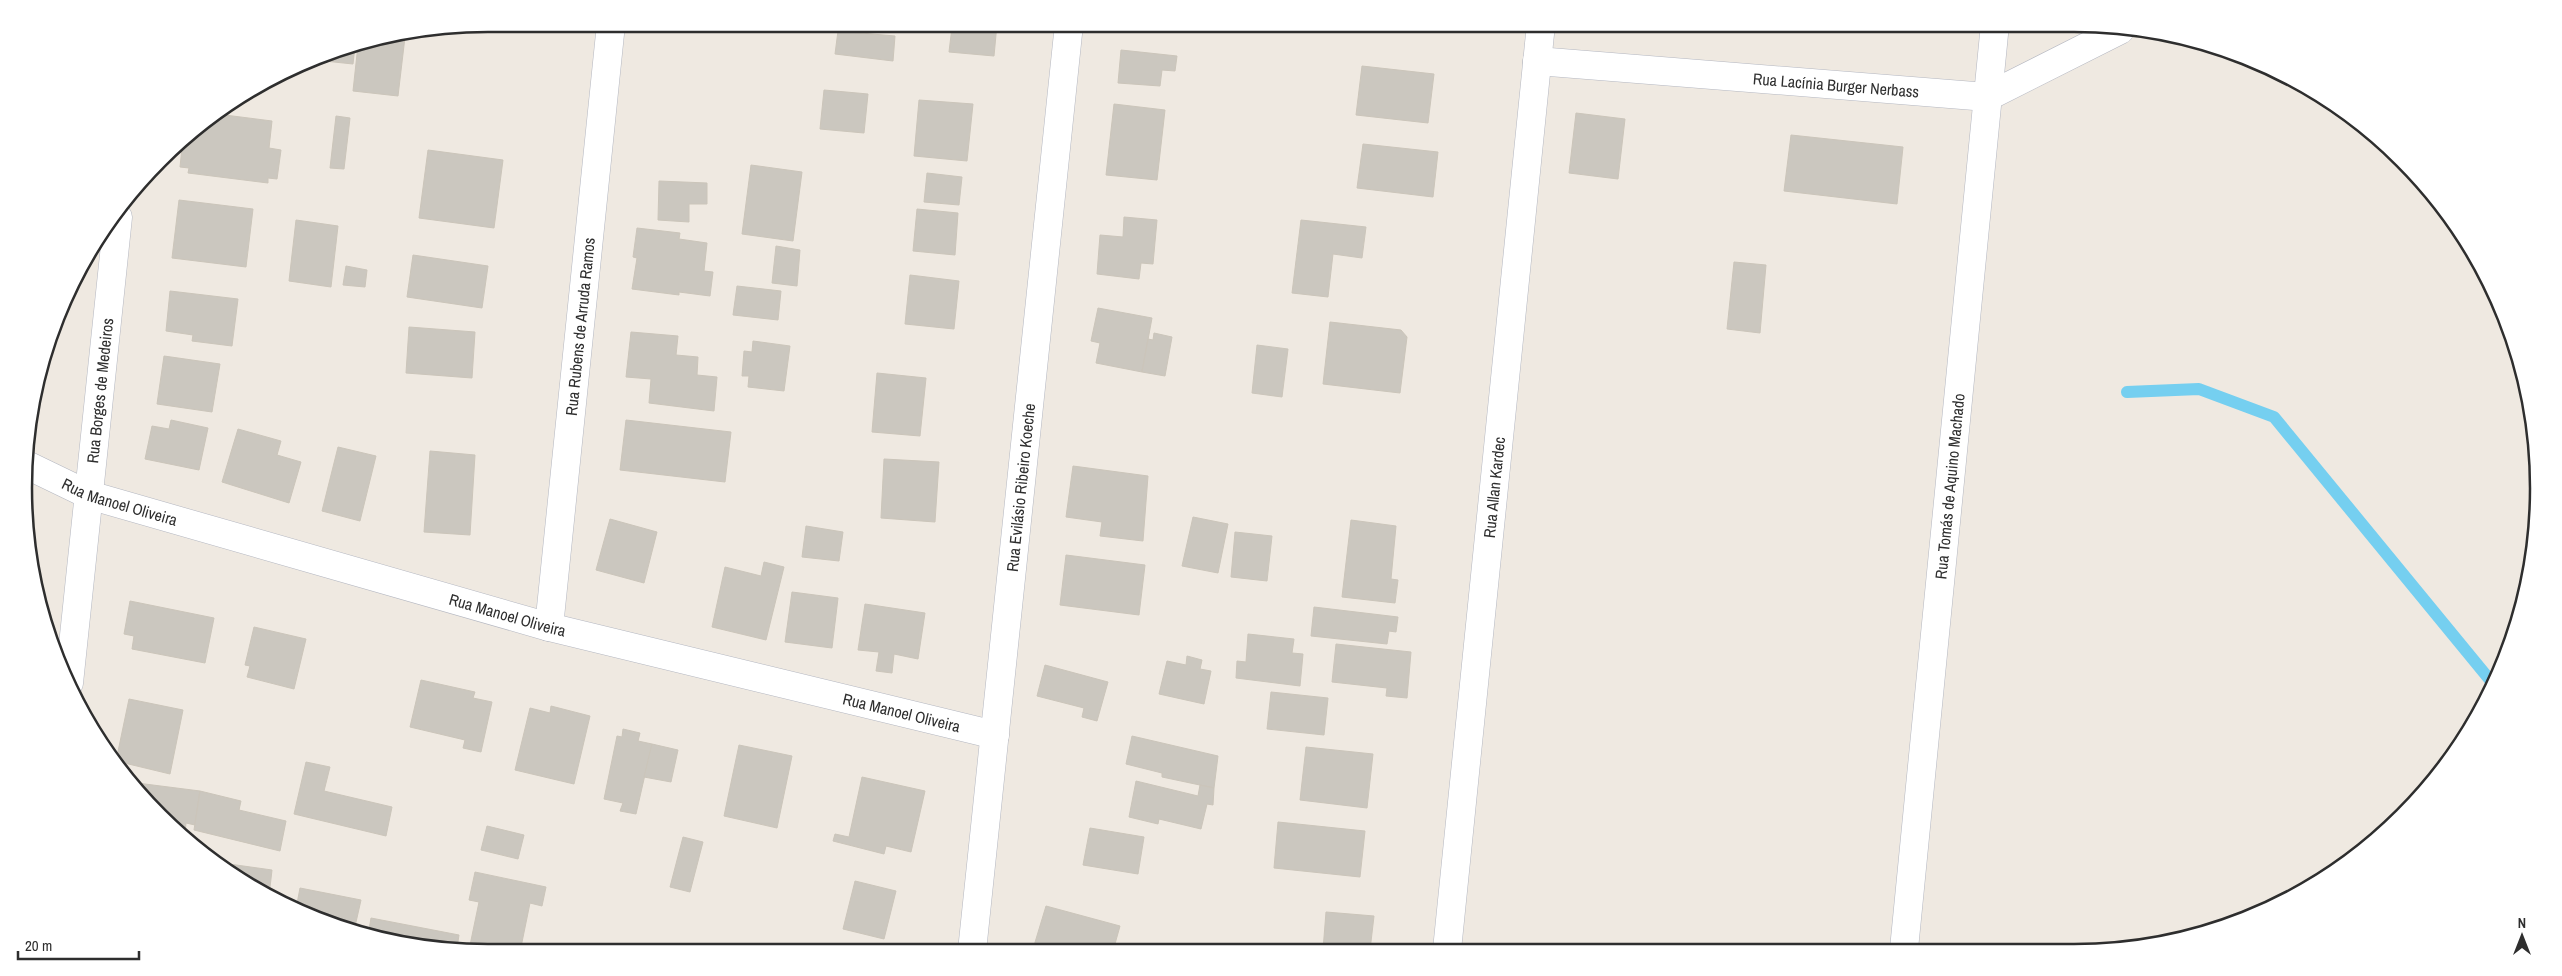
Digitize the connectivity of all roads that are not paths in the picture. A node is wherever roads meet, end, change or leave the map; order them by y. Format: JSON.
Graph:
{"nodes":[{"id":1,"x":610,"y":32,"type":"edge"},
{"id":2,"x":1068,"y":32,"type":"edge"},
{"id":3,"x":1540,"y":32,"type":"edge"},
{"id":4,"x":1993,"y":32,"type":"edge"},
{"id":5,"x":2112,"y":34,"type":"edge"},
{"id":6,"x":1537,"y":61,"type":"junction"},
{"id":7,"x":1987,"y":97,"type":"junction"},
{"id":8,"x":117,"y":224,"type":"edge"},
{"id":9,"x":33,"y":468,"type":"edge"},
{"id":10,"x":89,"y":494,"type":"junction"},
{"id":11,"x":549,"y":628,"type":"junction"},
{"id":12,"x":70,"y":668,"type":"edge"},
{"id":13,"x":995,"y":735,"type":"junction"},
{"id":14,"x":973,"y":944,"type":"edge"},
{"id":15,"x":1448,"y":944,"type":"edge"},
{"id":16,"x":1904,"y":944,"type":"edge"}],
"edges":[{"from":1,"to":11,"type":"street","name":"Rua Rubens de Arruda Ramos"},
{"from":2,"to":13,"type":"street","name":"Rua Evilásio Ribeiro Koeche"},
{"from":3,"to":6,"type":"street","name":"Rua Allan Kardec"},
{"from":4,"to":7,"type":"street","name":"Rua Tomás de Aquino Machado"},
{"from":5,"to":7,"type":"street"},
{"from":6,"to":7,"type":"street","name":"Rua Lacínia Burger Nerbass"},
{"from":6,"to":15,"type":"street","name":"Rua Allan Kardec"},
{"from":7,"to":16,"type":"street","name":"Rua Tomás de Aquino Machado"},
{"from":8,"to":10,"type":"street","name":"Rua Borges de Medeiros"},
{"from":9,"to":10,"type":"street","name":"Rua Manoel Oliveira"},
{"from":10,"to":11,"type":"street","name":"Rua Manoel Oliveira"},
{"from":10,"to":12,"type":"street","name":"Rua Borges de Medeiros"},
{"from":11,"to":13,"type":"street","name":"Rua Manoel Oliveira"},
{"from":13,"to":14,"type":"street","name":"Rua Evilásio Ribeiro Koeche"}]}
